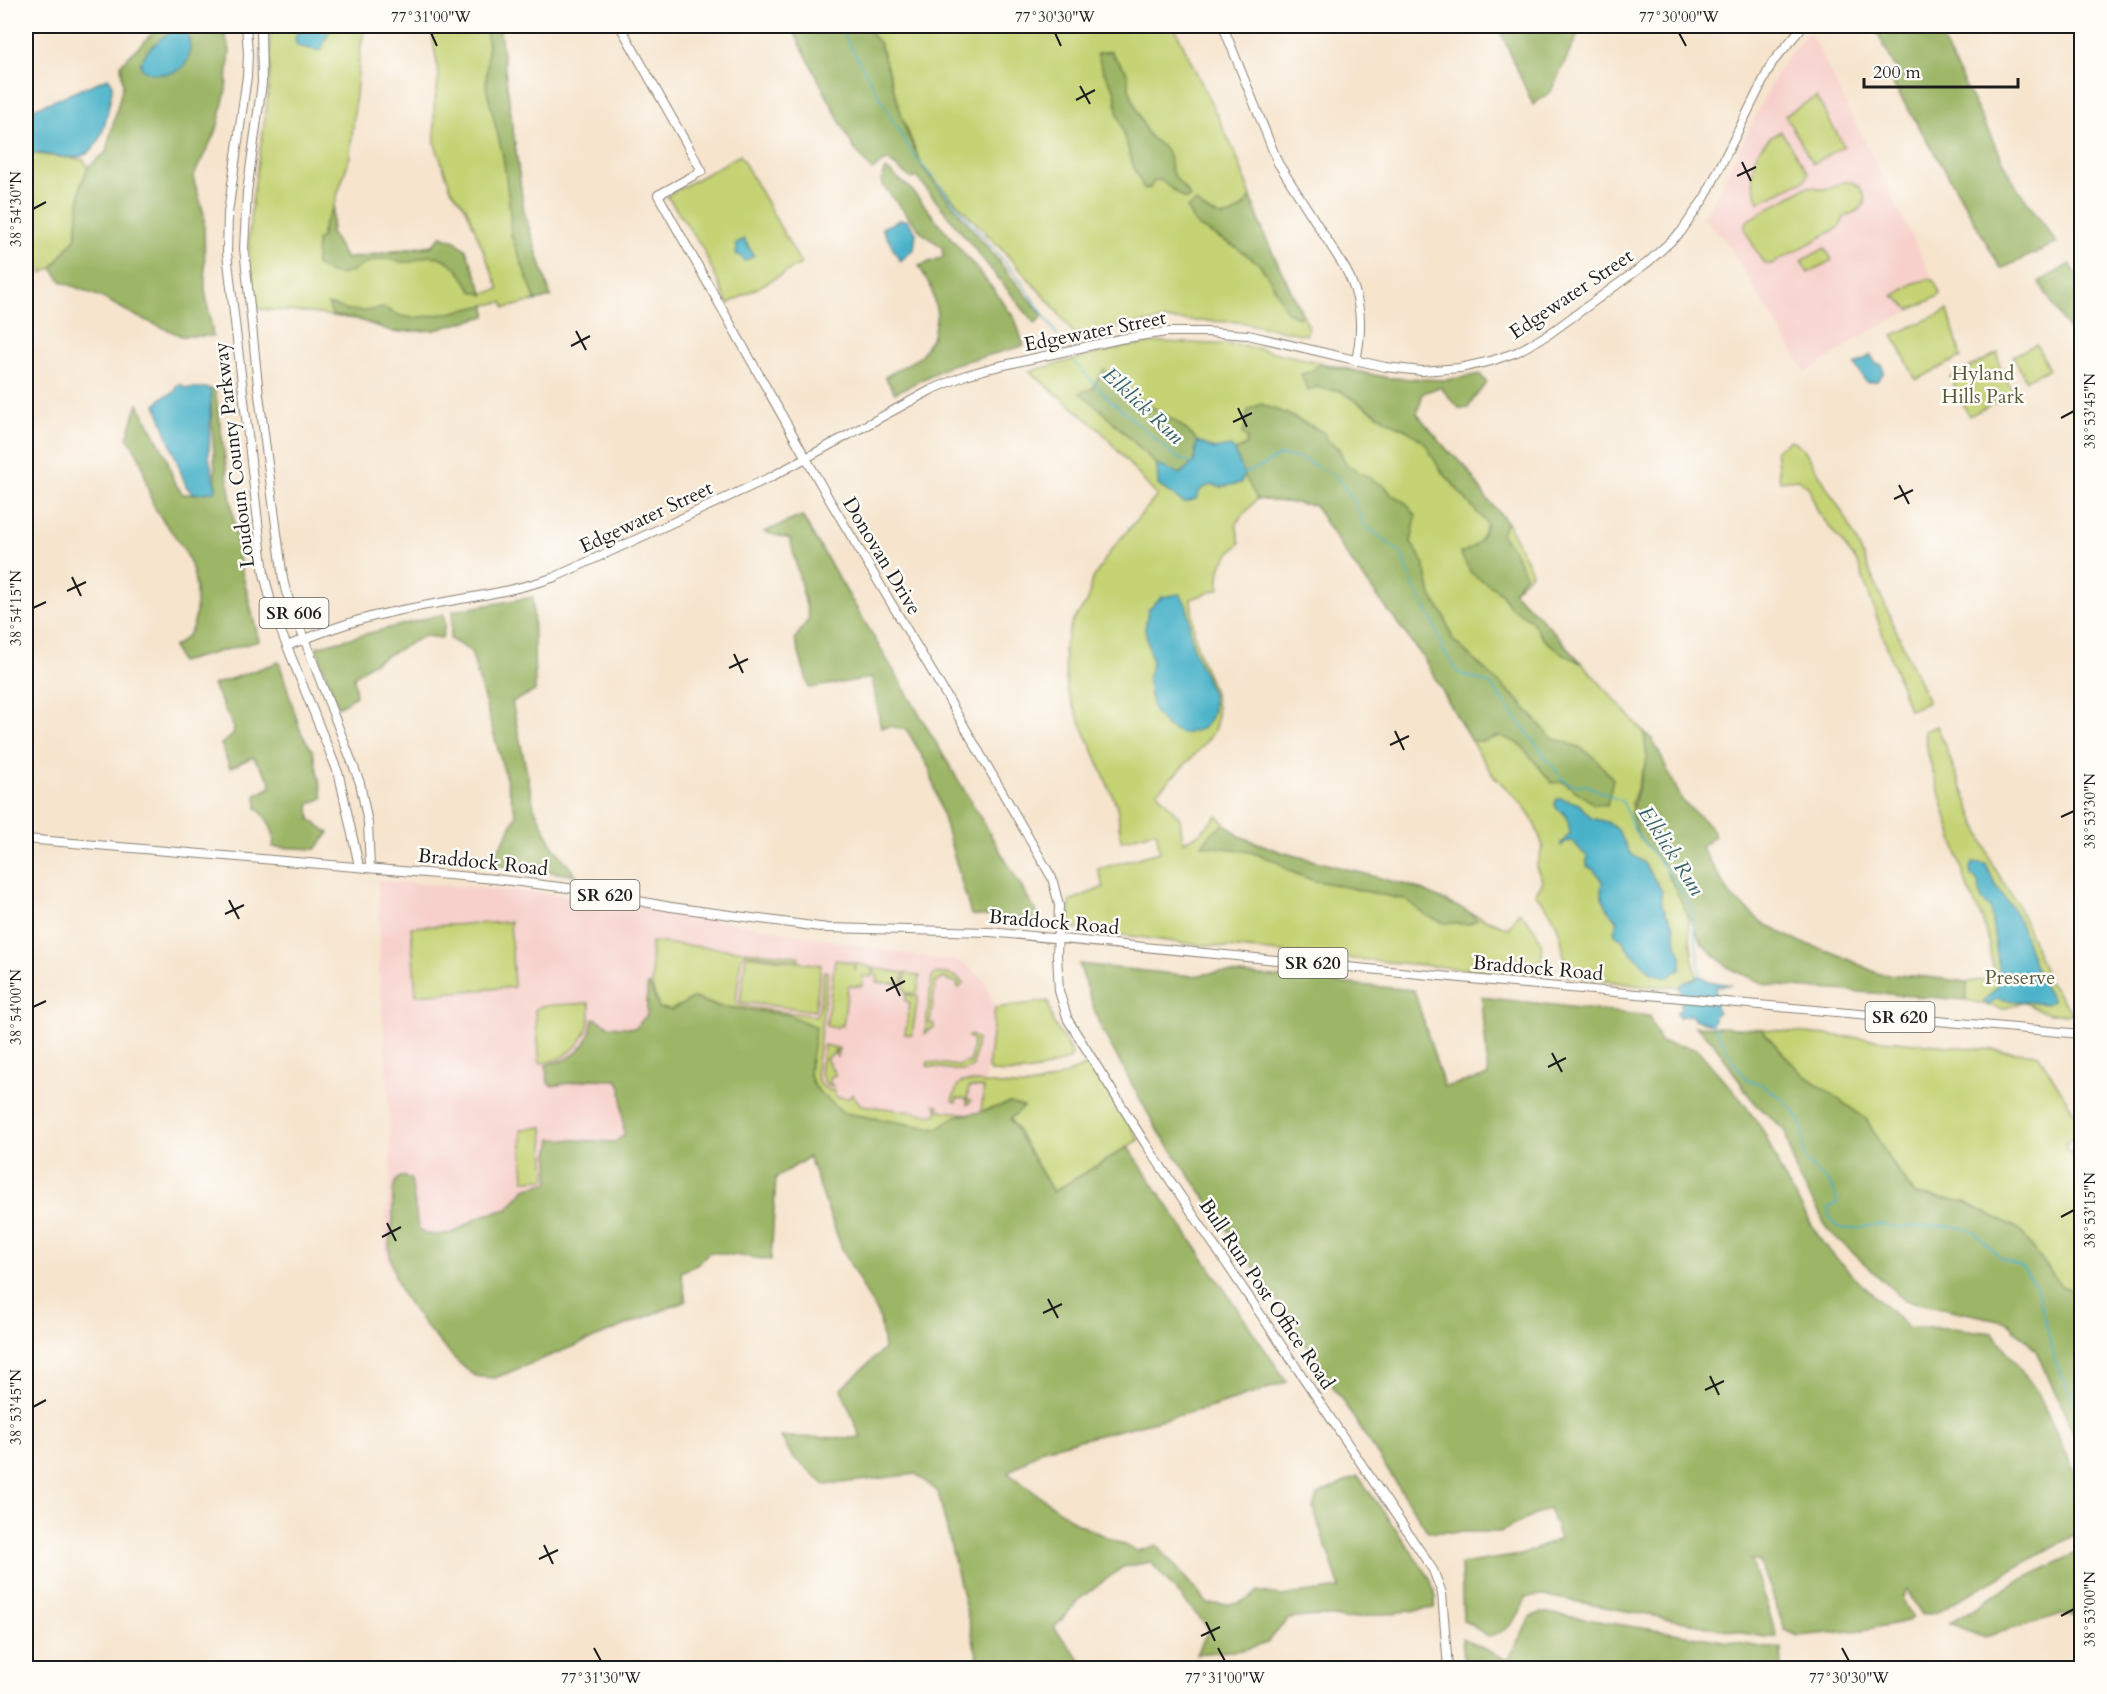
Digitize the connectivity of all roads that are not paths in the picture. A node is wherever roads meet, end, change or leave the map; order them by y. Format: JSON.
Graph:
{"nodes":[{"id":1,"x":246,"y":26,"type":"edge"},
{"id":2,"x":261,"y":26,"type":"edge"},
{"id":3,"x":620,"y":26,"type":"edge"},
{"id":4,"x":1223,"y":26,"type":"edge"},
{"id":5,"x":1803,"y":26,"type":"edge"},
{"id":6,"x":1356,"y":361,"type":"junction"},
{"id":7,"x":806,"y":459,"type":"junction"},
{"id":8,"x":305,"y":639,"type":"junction"},
{"id":9,"x":287,"y":646,"type":"junction"},
{"id":10,"x":26,"y":839,"type":"edge"},
{"id":11,"x":359,"y":866,"type":"junction"},
{"id":12,"x":370,"y":867,"type":"junction"},
{"id":13,"x":1058,"y":938,"type":"junction"},
{"id":14,"x":2082,"y":1035,"type":"edge"},
{"id":15,"x":1448,"y":1668,"type":"edge"}],
"edges":[{"from":1,"to":9,"type":"main road","name":"Loudoun County Parkway","number":"SR 606"},
{"from":2,"to":8,"type":"main road","name":"Loudoun County Parkway","number":"SR 606"},
{"from":3,"to":7,"type":"street","name":"Donovan Drive"},
{"from":4,"to":6,"type":"street"},
{"from":5,"to":6,"type":"street","name":"Edgewater Street"},
{"from":6,"to":7,"type":"street","name":"Edgewater Street"},
{"from":7,"to":8,"type":"street","name":"Edgewater Street"},
{"from":7,"to":13,"type":"street","name":"Donovan Drive"},
{"from":8,"to":9,"type":"street","name":"Edgewater Street"},
{"from":8,"to":12,"type":"main road","name":"Loudoun County Parkway","number":"SR 606"},
{"from":9,"to":11,"type":"main road","name":"Loudoun County Parkway","number":"SR 606"},
{"from":10,"to":11,"type":"main road","name":"Braddock Road","number":"SR 620"},
{"from":11,"to":12,"type":"main road","name":"Braddock Road","number":"SR 620"},
{"from":12,"to":13,"type":"main road","name":"Braddock Road","number":"SR 620"},
{"from":13,"to":14,"type":"main road","name":"Braddock Road","number":"SR 620"},
{"from":13,"to":15,"type":"street","name":"Bull Run Post Office Road"}]}
